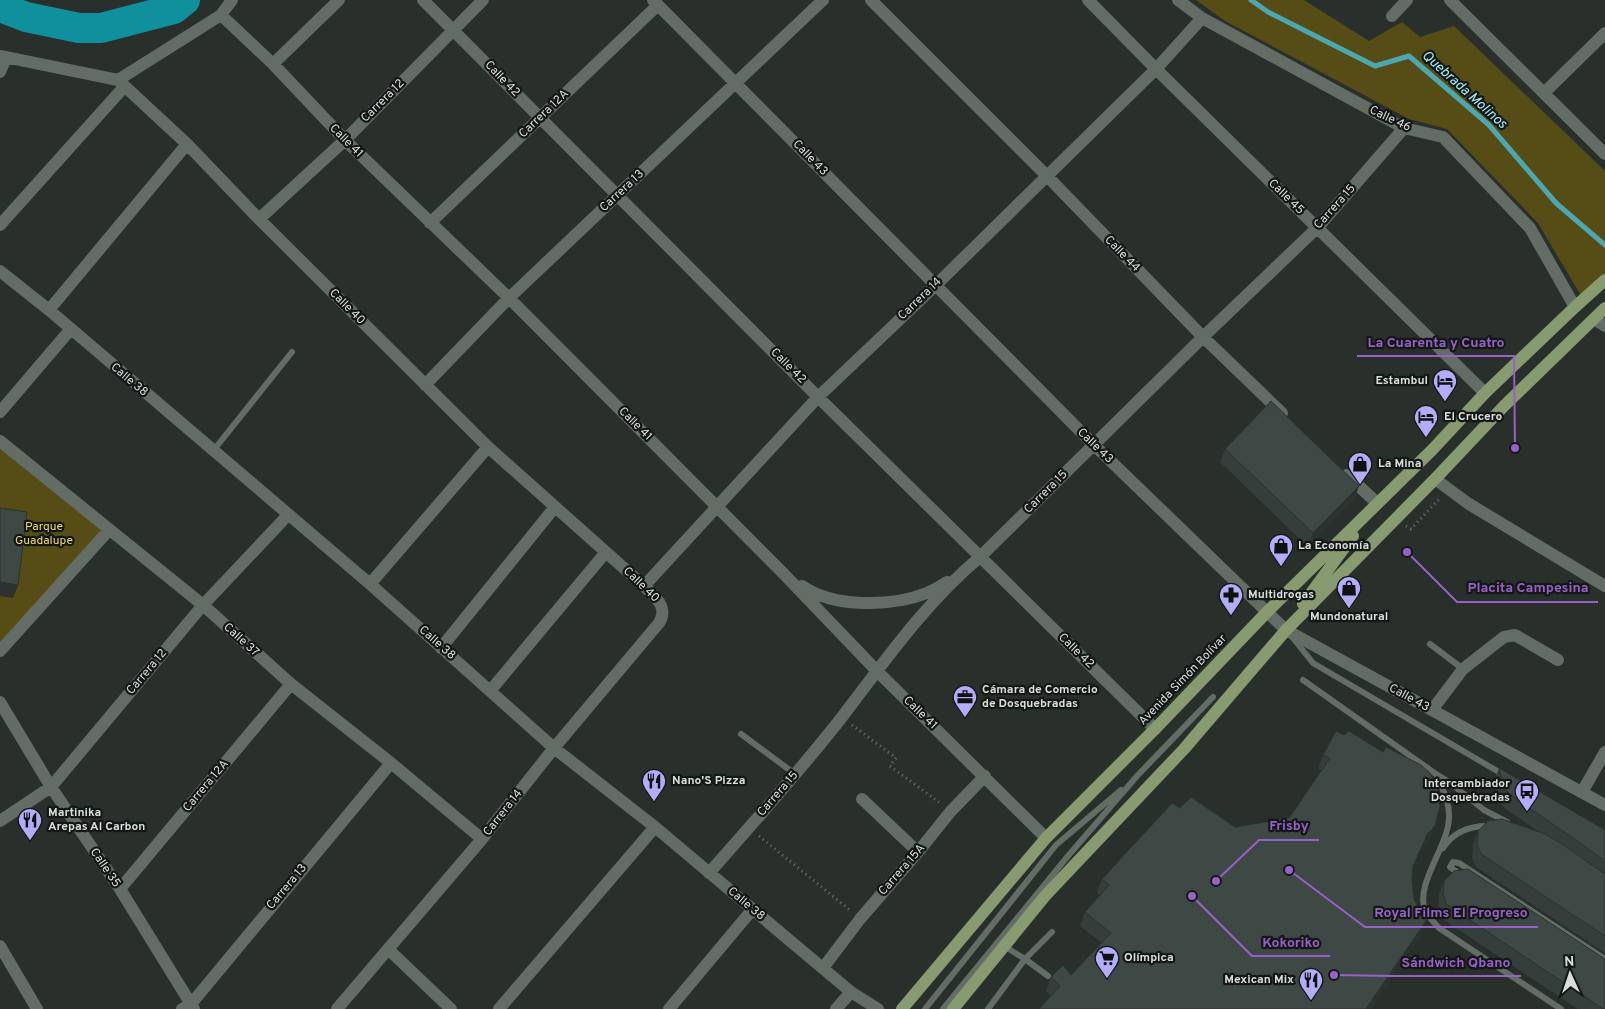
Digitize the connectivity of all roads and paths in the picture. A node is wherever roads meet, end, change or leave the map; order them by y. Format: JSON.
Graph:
{"nodes":[{"id":1,"x":232,"y":0,"type":"edge"},
{"id":2,"x":339,"y":0,"type":"edge"},
{"id":3,"x":423,"y":0,"type":"edge"},
{"id":4,"x":482,"y":0,"type":"edge"},
{"id":5,"x":823,"y":0,"type":"edge"},
{"id":6,"x":871,"y":0,"type":"edge"},
{"id":7,"x":1088,"y":0,"type":"edge"},
{"id":8,"x":1178,"y":0,"type":"edge"},
{"id":9,"x":1407,"y":0,"type":"edge"},
{"id":10,"x":1450,"y":0,"type":"edge"},
{"id":11,"x":655,"y":3,"type":"edge"},
{"id":12,"x":221,"y":15,"type":"junction"},
{"id":13,"x":1392,"y":16,"type":"dead end"},
{"id":14,"x":1202,"y":18,"type":"junction"},
{"id":15,"x":454,"y":30,"type":"junction"},
{"id":16,"x":1605,"y":33,"type":"edge"},
{"id":17,"x":3,"y":57,"type":"edge"},
{"id":18,"x":273,"y":64,"type":"junction"},
{"id":19,"x":1156,"y":69,"type":"junction"},
{"id":20,"x":0,"y":72,"type":"edge"},
{"id":21,"x":737,"y":83,"type":"junction"},
{"id":22,"x":121,"y":84,"type":"junction"},
{"id":23,"x":1544,"y":93,"type":"junction"},
{"id":24,"x":540,"y":118,"type":"junction"},
{"id":25,"x":1404,"y":128,"type":"junction"},
{"id":26,"x":345,"y":140,"type":"junction"},
{"id":27,"x":188,"y":144,"type":"junction"},
{"id":28,"x":1605,"y":154,"type":"edge"},
{"id":29,"x":1046,"y":175,"type":"junction"},
{"id":30,"x":617,"y":196,"type":"junction"},
{"id":31,"x":259,"y":220,"type":"junction"},
{"id":32,"x":430,"y":223,"type":"junction"},
{"id":33,"x":0,"y":225,"type":"edge"},
{"id":34,"x":1318,"y":227,"type":"junction"},
{"id":35,"x":0,"y":271,"type":"edge"},
{"id":36,"x":1604,"y":281,"type":"edge"},
{"id":37,"x":935,"y":286,"type":"junction"},
{"id":38,"x":509,"y":298,"type":"junction"},
{"id":39,"x":1575,"y":306,"type":"junction"},
{"id":40,"x":1605,"y":308,"type":"edge"},
{"id":41,"x":49,"y":310,"type":"junction"},
{"id":42,"x":1599,"y":322,"type":"edge"},
{"id":43,"x":70,"y":330,"type":"junction"},
{"id":44,"x":1203,"y":337,"type":"junction"},
{"id":45,"x":292,"y":352,"type":"dead end"},
{"id":46,"x":425,"y":384,"type":"junction"},
{"id":47,"x":1485,"y":393,"type":"junction"},
{"id":48,"x":818,"y":397,"type":"junction"},
{"id":49,"x":0,"y":412,"type":"edge"},
{"id":50,"x":1293,"y":424,"type":"edge"},
{"id":51,"x":0,"y":441,"type":"edge"},
{"id":52,"x":1094,"y":445,"type":"junction"},
{"id":53,"x":488,"y":447,"type":"junction"},
{"id":54,"x":213,"y":451,"type":"junction"},
{"id":55,"x":1335,"y":464,"type":"edge"},
{"id":56,"x":1435,"y":479,"type":"junction"},
{"id":57,"x":1444,"y":494,"type":"dead end"},
{"id":58,"x":1377,"y":504,"type":"junction"},
{"id":59,"x":717,"y":506,"type":"junction"},
{"id":60,"x":555,"y":507,"type":"junction"},
{"id":61,"x":288,"y":515,"type":"junction"},
{"id":62,"x":1411,"y":529,"type":"dead end"},
{"id":63,"x":109,"y":530,"type":"junction"},
{"id":64,"x":606,"y":552,"type":"junction"},
{"id":65,"x":980,"y":557,"type":"junction"},
{"id":66,"x":782,"y":572,"type":"junction"},
{"id":67,"x":956,"y":577,"type":"junction"},
{"id":68,"x":370,"y":584,"type":"junction"},
{"id":69,"x":644,"y":586,"type":"junction"},
{"id":70,"x":1605,"y":586,"type":"edge"},
{"id":71,"x":203,"y":605,"type":"junction"},
{"id":72,"x":1267,"y":612,"type":"junction"},
{"id":73,"x":664,"y":613,"type":"joint"},
{"id":74,"x":1286,"y":630,"type":"junction"},
{"id":75,"x":1430,"y":644,"type":"dead end"},
{"id":76,"x":441,"y":648,"type":"junction"},
{"id":77,"x":0,"y":651,"type":"edge"},
{"id":78,"x":1558,"y":660,"type":"dead end"},
{"id":79,"x":1463,"y":669,"type":"junction"},
{"id":80,"x":876,"y":670,"type":"junction"},
{"id":81,"x":1303,"y":680,"type":"dead end"},
{"id":82,"x":292,"y":684,"type":"junction"},
{"id":83,"x":490,"y":691,"type":"junction"},
{"id":84,"x":1213,"y":697,"type":"dead end"},
{"id":85,"x":0,"y":702,"type":"edge"},
{"id":86,"x":1432,"y":710,"type":"junction"},
{"id":87,"x":842,"y":717,"type":"junction"},
{"id":88,"x":1156,"y":729,"type":"junction"},
{"id":89,"x":740,"y":734,"type":"dead end"},
{"id":90,"x":554,"y":748,"type":"junction"},
{"id":91,"x":1605,"y":752,"type":"edge"},
{"id":92,"x":391,"y":763,"type":"junction"},
{"id":93,"x":795,"y":774,"type":"junction"},
{"id":94,"x":1436,"y":774,"type":"junction"},
{"id":95,"x":985,"y":776,"type":"junction"},
{"id":96,"x":1137,"y":776,"type":"junction"},
{"id":97,"x":1510,"y":779,"type":"edge"},
{"id":98,"x":51,"y":787,"type":"junction"},
{"id":99,"x":1582,"y":792,"type":"junction"},
{"id":100,"x":862,"y":799,"type":"dead end"},
{"id":101,"x":1605,"y":805,"type":"edge"},
{"id":102,"x":951,"y":811,"type":"junction"},
{"id":103,"x":0,"y":822,"type":"edge"},
{"id":104,"x":655,"y":827,"type":"junction"},
{"id":105,"x":749,"y":828,"type":"junction"},
{"id":106,"x":1046,"y":838,"type":"junction"},
{"id":107,"x":482,"y":840,"type":"junction"},
{"id":108,"x":918,"y":852,"type":"junction"},
{"id":109,"x":1438,"y":855,"type":"junction"},
{"id":110,"x":709,"y":873,"type":"junction"},
{"id":111,"x":1469,"y":881,"type":"edge"},
{"id":112,"x":120,"y":889,"type":"junction"},
{"id":113,"x":752,"y":910,"type":"junction"},
{"id":114,"x":860,"y":918,"type":"junction"},
{"id":115,"x":1052,"y":932,"type":"dead end"},
{"id":116,"x":0,"y":946,"type":"edge"},
{"id":117,"x":1004,"y":946,"type":"junction"},
{"id":118,"x":388,"y":949,"type":"junction"},
{"id":119,"x":1025,"y":958,"type":"junction"},
{"id":120,"x":1605,"y":959,"type":"edge"},
{"id":121,"x":823,"y":968,"type":"junction"},
{"id":122,"x":1048,"y":976,"type":"dead end"},
{"id":123,"x":850,"y":992,"type":"junction"},
{"id":124,"x":189,"y":1007,"type":"edge"},
{"id":125,"x":37,"y":1009,"type":"edge"},
{"id":126,"x":337,"y":1009,"type":"edge"},
{"id":127,"x":451,"y":1009,"type":"edge"},
{"id":128,"x":499,"y":1009,"type":"edge"},
{"id":129,"x":670,"y":1009,"type":"edge"},
{"id":130,"x":836,"y":1009,"type":"edge"},
{"id":131,"x":878,"y":1009,"type":"edge"},
{"id":132,"x":902,"y":1009,"type":"edge"},
{"id":133,"x":925,"y":1009,"type":"edge"},
{"id":134,"x":943,"y":1009,"type":"edge"},
{"id":135,"x":953,"y":1009,"type":"edge"},
{"id":136,"x":988,"y":1009,"type":"edge"},
{"id":137,"x":1561,"y":1009,"type":"edge"}],
"edges":[{"from":1,"to":12,"type":"street"},
{"from":2,"to":18,"type":"street"},
{"from":3,"to":15,"type":"street","name":"Calle 42"},
{"from":4,"to":15,"type":"street","name":"Carrera 12"},
{"from":5,"to":21,"type":"street","name":"Carrera 13"},
{"from":6,"to":29,"type":"street","name":"Calle 44"},
{"from":7,"to":19,"type":"street","name":"Calle 45"},
{"from":8,"to":14,"type":"street","name":"Calle 46"},
{"from":9,"to":13,"type":"street"},
{"from":10,"to":23,"type":"street"},
{"from":11,"to":21,"type":"street","name":"Calle 43"},
{"from":11,"to":24,"type":"street","name":"Carrera 12A"},
{"from":12,"to":18,"type":"street","name":"Calle 41"},
{"from":12,"to":22,"type":"street"},
{"from":14,"to":19,"type":"street","name":"Carrera 14"},
{"from":14,"to":25,"type":"street","name":"Calle 46"},
{"from":15,"to":24,"type":"street","name":"Calle 42"},
{"from":15,"to":26,"type":"street","name":"Carrera 12"},
{"from":16,"to":23,"type":"street"},
{"from":17,"to":20,"type":"street"},
{"from":17,"to":22,"type":"street"},
{"from":18,"to":26,"type":"street","name":"Calle 41"},
{"from":19,"to":29,"type":"street","name":"Carrera 14"},
{"from":19,"to":34,"type":"street","name":"Calle 45"},
{"from":21,"to":30,"type":"street","name":"Carrera 13"},
{"from":21,"to":37,"type":"street","name":"Calle 43"},
{"from":22,"to":27,"type":"street","name":"Calle 40"},
{"from":22,"to":33,"type":"street"},
{"from":23,"to":28,"type":"street"},
{"from":24,"to":30,"type":"street","name":"Calle 42"},
{"from":24,"to":32,"type":"street","name":"Carrera 12A"},
{"from":25,"to":34,"type":"street","name":"Carrera 15"},
{"from":25,"to":39,"type":"street","name":"Calle 46"},
{"from":26,"to":31,"type":"street","name":"Carrera 12"},
{"from":26,"to":32,"type":"street","name":"Calle 41"},
{"from":27,"to":31,"type":"street","name":"Calle 40"},
{"from":27,"to":41,"type":"street"},
{"from":29,"to":37,"type":"street","name":"Carrera 14"},
{"from":29,"to":44,"type":"street","name":"Calle 44"},
{"from":30,"to":38,"type":"street","name":"Carrera 13"},
{"from":30,"to":48,"type":"street","name":"Calle 42"},
{"from":31,"to":46,"type":"street","name":"Calle 40"},
{"from":32,"to":38,"type":"street","name":"Calle 41"},
{"from":34,"to":44,"type":"street","name":"Carrera 15"},
{"from":34,"to":47,"type":"street","name":"Calle 45"},
{"from":35,"to":41,"type":"street","name":"Calle 38"},
{"from":36,"to":39,"type":"main road","name":"Avenida Simón Bolívar"},
{"from":37,"to":48,"type":"street","name":"Carrera 14"},
{"from":37,"to":52,"type":"street","name":"Calle 43"},
{"from":38,"to":46,"type":"street","name":"Carrera 13"},
{"from":38,"to":59,"type":"street","name":"Calle 41"},
{"from":39,"to":47,"type":"main road","name":"Avenida Simón Bolívar"},
{"from":40,"to":42,"type":"main road"},
{"from":41,"to":43,"type":"street","name":"Calle 38"},
{"from":42,"to":56,"type":"main road"},
{"from":43,"to":49,"type":"street"},
{"from":43,"to":54,"type":"street","name":"Calle 38"},
{"from":44,"to":50,"type":"street","name":"Calle 44"},
{"from":44,"to":52,"type":"street","name":"Carrera 15"},
{"from":45,"to":54,"type":"lane"},
{"from":46,"to":53,"type":"street","name":"Calle 40"},
{"from":47,"to":58,"type":"main road","name":"Avenida Simón Bolívar"},
{"from":48,"to":59,"type":"street","name":"Carrera 14"},
{"from":48,"to":65,"type":"street","name":"Calle 42"},
{"from":51,"to":63,"type":"street","name":"Calle 37"},
{"from":52,"to":65,"type":"street","name":"Carrera 15"},
{"from":52,"to":72,"type":"street","name":"Calle 43"},
{"from":53,"to":60,"type":"street","name":"Calle 40"},
{"from":53,"to":68,"type":"street"},
{"from":54,"to":61,"type":"street","name":"Calle 38"},
{"from":55,"to":58,"type":"street"},
{"from":56,"to":70,"type":"street"},
{"from":56,"to":74,"type":"main road"},
{"from":57,"to":62,"type":"path"},
{"from":58,"to":72,"type":"main road","name":"Avenida Simón Bolívar"},
{"from":58,"to":74,"type":"main road"},
{"from":59,"to":66,"type":"street","name":"Calle 41"},
{"from":59,"to":69,"type":"street","name":"Carrera 14"},
{"from":60,"to":64,"type":"street","name":"Calle 40"},
{"from":60,"to":76,"type":"street"},
{"from":61,"to":68,"type":"street","name":"Calle 38"},
{"from":61,"to":71,"type":"street","name":"Carrera 12"},
{"from":63,"to":71,"type":"street","name":"Calle 37"},
{"from":63,"to":77,"type":"street"},
{"from":64,"to":69,"type":"street","name":"Calle 40"},
{"from":64,"to":83,"type":"street"},
{"from":65,"to":67,"type":"street","name":"Carrera 15"},
{"from":65,"to":88,"type":"street","name":"Calle 42"},
{"from":66,"to":67,"type":"street"},
{"from":66,"to":80,"type":"street","name":"Calle 41"},
{"from":67,"to":80,"type":"street","name":"Carrera 15"},
{"from":68,"to":76,"type":"street","name":"Calle 38"},
{"from":69,"to":73,"type":"street","name":"Calle 40"},
{"from":71,"to":82,"type":"street","name":"Calle 37"},
{"from":71,"to":98,"type":"street","name":"Carrera 12"},
{"from":72,"to":74,"type":"street","name":"Calle 43"},
{"from":72,"to":88,"type":"main road","name":"Avenida Simón Bolívar"},
{"from":73,"to":90,"type":"street","name":"Carrera 14"},
{"from":74,"to":86,"type":"street","name":"Calle 43"},
{"from":74,"to":97,"type":"lane"},
{"from":74,"to":117,"type":"main road"},
{"from":75,"to":79,"type":"lane"},
{"from":76,"to":83,"type":"street","name":"Calle 38"},
{"from":78,"to":79,"type":"street"},
{"from":79,"to":86,"type":"street"},
{"from":80,"to":87,"type":"street","name":"Carrera 15"},
{"from":80,"to":95,"type":"street","name":"Calle 41"},
{"from":81,"to":94,"type":"lane"},
{"from":82,"to":92,"type":"street","name":"Calle 37"},
{"from":82,"to":112,"type":"street","name":"Carrera 12A"},
{"from":83,"to":90,"type":"street","name":"Calle 38"},
{"from":84,"to":96,"type":"lane"},
{"from":85,"to":98,"type":"street","name":"Calle 35"},
{"from":86,"to":99,"type":"street","name":"Calle 43"},
{"from":87,"to":93,"type":"street","name":"Carrera 15"},
{"from":87,"to":102,"type":"path"},
{"from":88,"to":106,"type":"main road","name":"Avenida Simón Bolívar"},
{"from":89,"to":93,"type":"lane"},
{"from":90,"to":104,"type":"street","name":"Calle 38"},
{"from":90,"to":107,"type":"street","name":"Carrera 14"},
{"from":91,"to":99,"type":"street"},
{"from":92,"to":107,"type":"street","name":"Calle 37"},
{"from":92,"to":124,"type":"street","name":"Carrera 13"},
{"from":93,"to":105,"type":"street","name":"Carrera 15"},
{"from":94,"to":109,"type":"lane"},
{"from":94,"to":109,"type":"lane"},
{"from":95,"to":102,"type":"street","name":"Carrera 15A"},
{"from":95,"to":106,"type":"street","name":"Calle 41"},
{"from":96,"to":133,"type":"lane"},
{"from":96,"to":134,"type":"lane"},
{"from":98,"to":103,"type":"street","name":"Carrera 12"},
{"from":98,"to":112,"type":"street","name":"Calle 35"},
{"from":99,"to":101,"type":"street","name":"Calle 43"},
{"from":100,"to":108,"type":"street"},
{"from":102,"to":108,"type":"street","name":"Carrera 15A"},
{"from":104,"to":110,"type":"street","name":"Calle 38"},
{"from":104,"to":128,"type":"street"},
{"from":105,"to":110,"type":"street","name":"Carrera 15"},
{"from":105,"to":114,"type":"path"},
{"from":106,"to":132,"type":"main road","name":"Avenida Simón Bolívar"},
{"from":107,"to":118,"type":"street","name":"Carrera 14"},
{"from":108,"to":114,"type":"street","name":"Carrera 15A"},
{"from":109,"to":137,"type":"lane"},
{"from":110,"to":113,"type":"street","name":"Calle 38"},
{"from":111,"to":120,"type":"lane"},
{"from":112,"to":124,"type":"street","name":"Calle 35"},
{"from":113,"to":121,"type":"street","name":"Calle 38"},
{"from":113,"to":129,"type":"street"},
{"from":114,"to":121,"type":"street","name":"Carrera 15A"},
{"from":115,"to":119,"type":"lane"},
{"from":116,"to":125,"type":"street"},
{"from":117,"to":119,"type":"lane"},
{"from":117,"to":135,"type":"main road"},
{"from":118,"to":126,"type":"street","name":"Carrera 14"},
{"from":118,"to":127,"type":"street"},
{"from":119,"to":122,"type":"lane"},
{"from":119,"to":136,"type":"lane"},
{"from":121,"to":123,"type":"street","name":"Calle 38"},
{"from":123,"to":130,"type":"street"},
{"from":123,"to":131,"type":"street","name":"Calle 38"}]}
